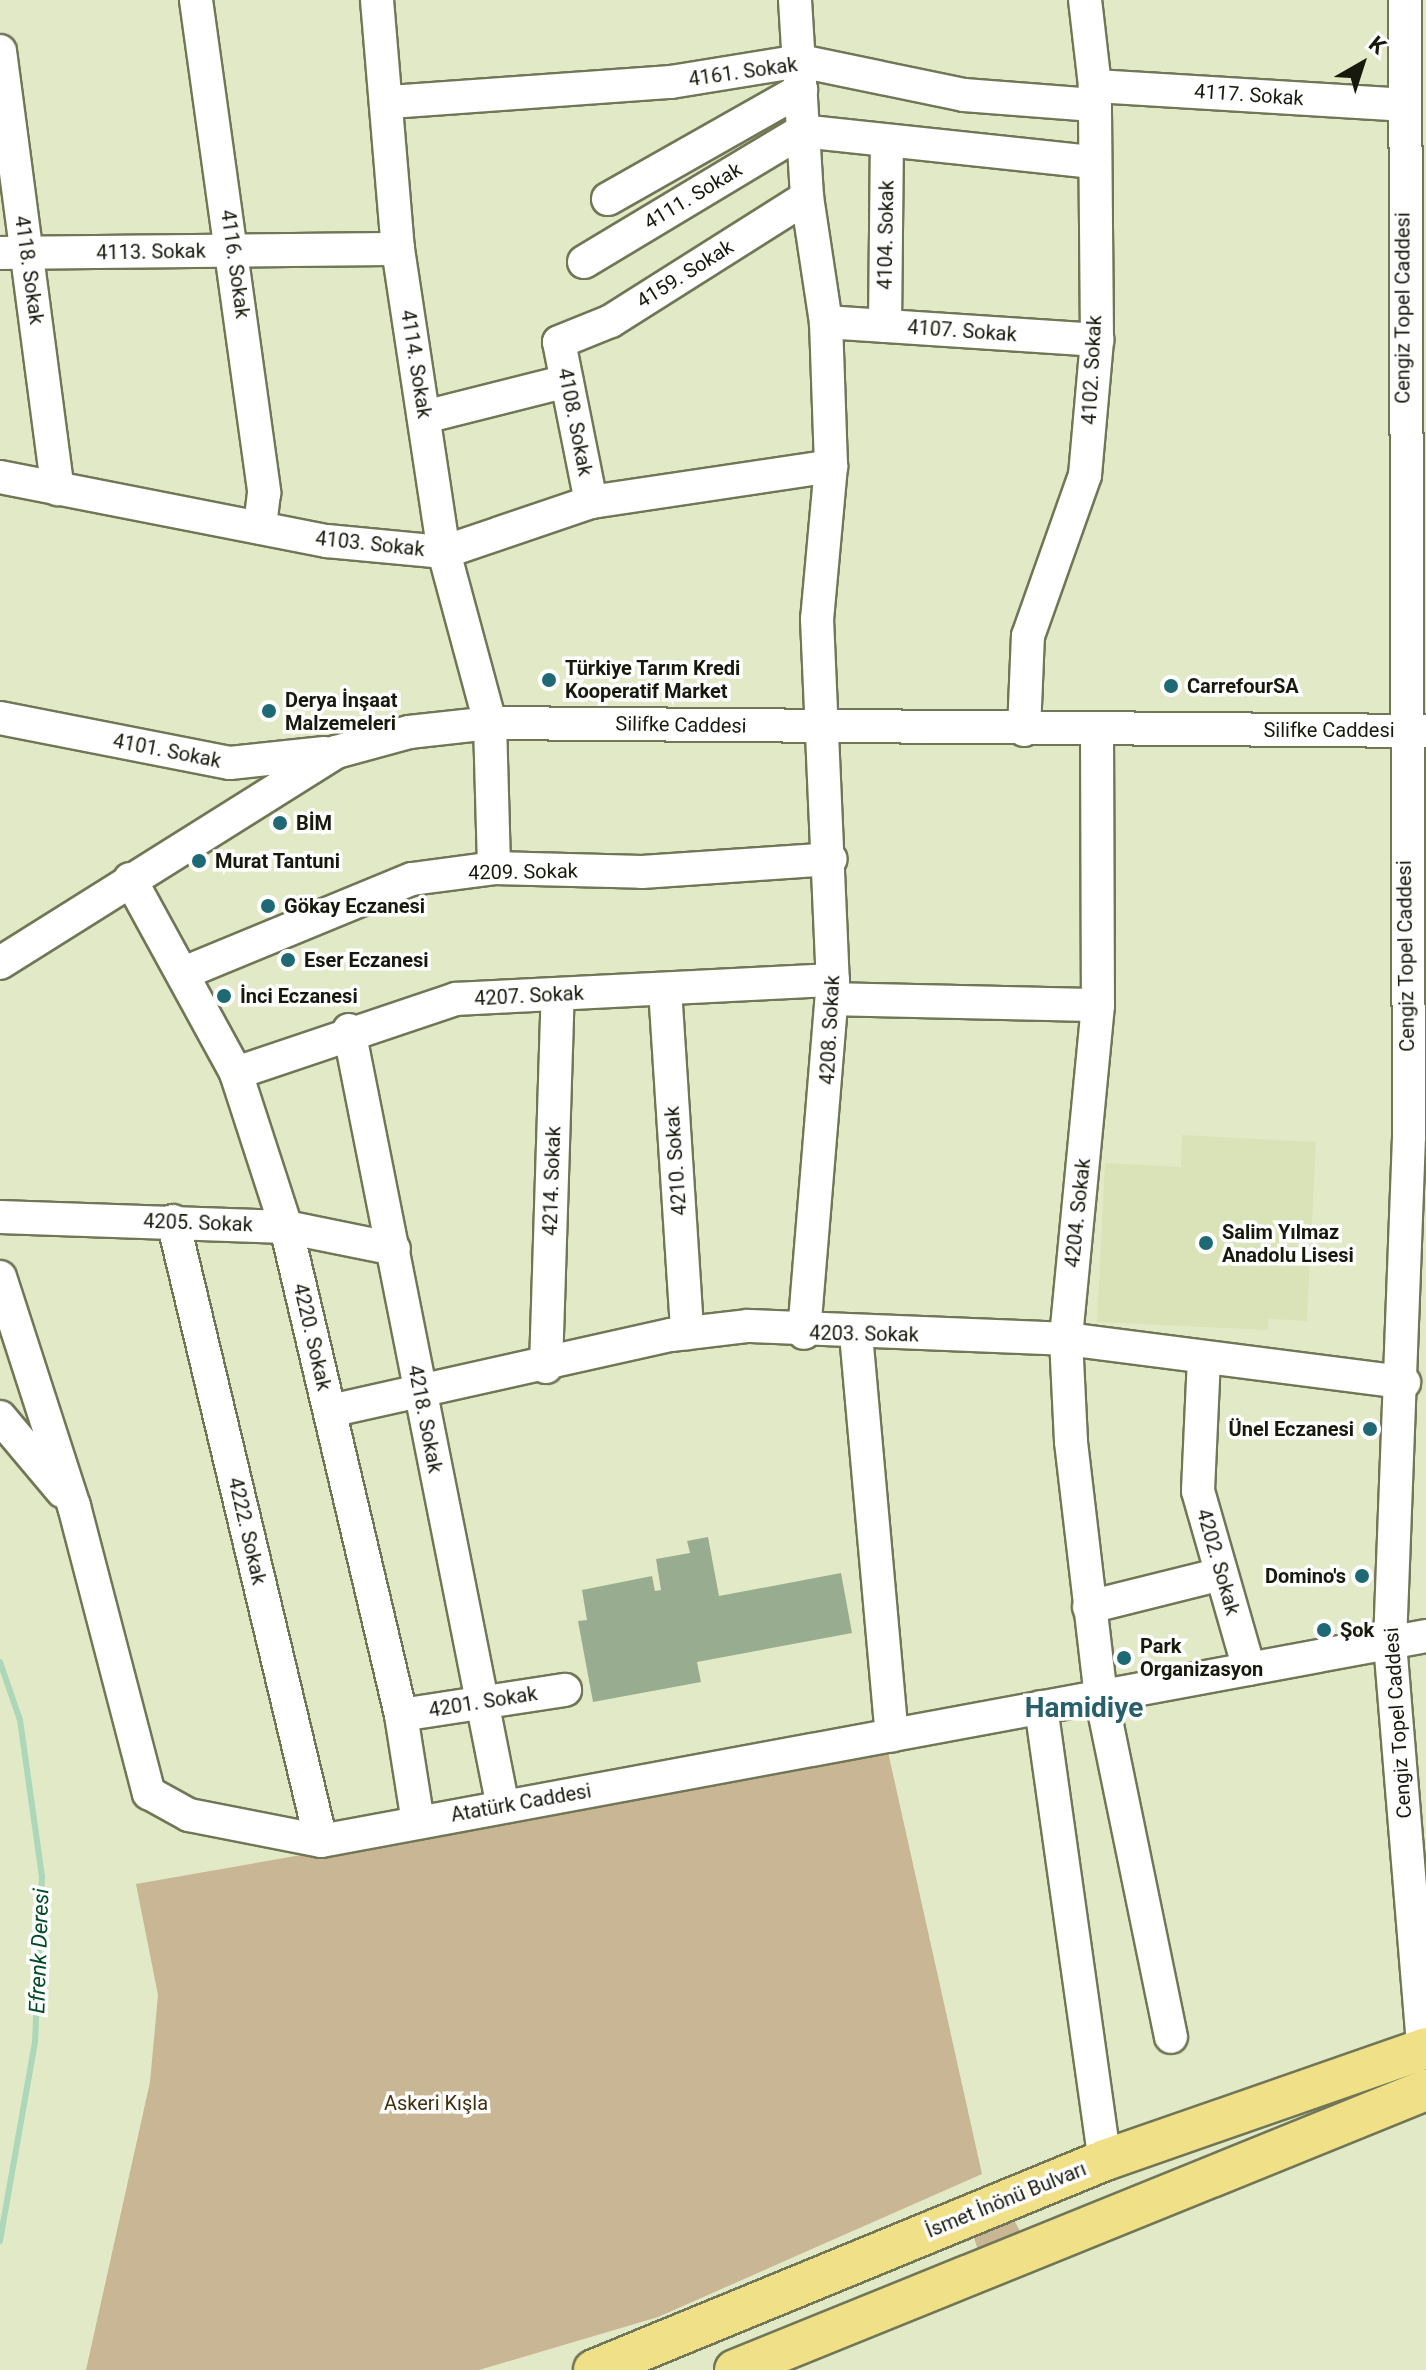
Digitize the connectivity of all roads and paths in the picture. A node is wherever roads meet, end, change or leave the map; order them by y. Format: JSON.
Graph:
{"nodes":[{"id":1,"x":196,"y":0,"type":"edge"},
{"id":2,"x":377,"y":0,"type":"edge"},
{"id":3,"x":795,"y":0,"type":"edge"},
{"id":4,"x":1085,"y":0,"type":"edge"},
{"id":5,"x":1405,"y":0,"type":"edge"},
{"id":6,"x":0,"y":51,"type":"edge"},
{"id":7,"x":801,"y":75,"type":"junction"},
{"id":8,"x":1094,"y":96,"type":"junction"},
{"id":9,"x":390,"y":102,"type":"junction"},
{"id":10,"x":1403,"y":105,"type":"junction"},
{"id":11,"x":802,"y":131,"type":"junction"},
{"id":12,"x":887,"y":145,"type":"junction"},
{"id":13,"x":7,"y":159,"type":"edge"},
{"id":14,"x":1091,"y":162,"type":"junction"},
{"id":15,"x":807,"y":197,"type":"junction"},
{"id":16,"x":608,"y":199,"type":"dead end"},
{"id":17,"x":398,"y":249,"type":"junction"},
{"id":18,"x":234,"y":251,"type":"junction"},
{"id":19,"x":13,"y":253,"type":"edge"},
{"id":20,"x":584,"y":262,"type":"dead end"},
{"id":21,"x":826,"y":322,"type":"junction"},
{"id":22,"x":885,"y":326,"type":"junction"},
{"id":23,"x":1097,"y":340,"type":"junction"},
{"id":24,"x":559,"y":342,"type":"joint"},
{"id":25,"x":567,"y":381,"type":"junction"},
{"id":26,"x":424,"y":417,"type":"junction"},
{"id":27,"x":831,"y":466,"type":"junction"},
{"id":28,"x":0,"y":477,"type":"edge"},
{"id":29,"x":58,"y":489,"type":"junction"},
{"id":30,"x":591,"y":502,"type":"junction"},
{"id":31,"x":260,"y":528,"type":"junction"},
{"id":32,"x":444,"y":552,"type":"junction"},
{"id":33,"x":0,"y":718,"type":"edge"},
{"id":34,"x":490,"y":723,"type":"junction"},
{"id":35,"x":818,"y":727,"type":"junction"},
{"id":36,"x":1097,"y":729,"type":"junction"},
{"id":37,"x":1024,"y":730,"type":"junction"},
{"id":38,"x":1414,"y":731,"type":"edge"},
{"id":39,"x":336,"y":752,"type":"junction"},
{"id":40,"x":831,"y":859,"type":"junction"},
{"id":41,"x":494,"y":868,"type":"junction"},
{"id":42,"x":130,"y":879,"type":"junction"},
{"id":43,"x":0,"y":963,"type":"edge"},
{"id":44,"x":186,"y":972,"type":"junction"},
{"id":45,"x":665,"y":989,"type":"junction"},
{"id":46,"x":832,"y":989,"type":"junction"},
{"id":47,"x":558,"y":995,"type":"junction"},
{"id":48,"x":1098,"y":1005,"type":"junction"},
{"id":49,"x":349,"y":1030,"type":"junction"},
{"id":50,"x":236,"y":1073,"type":"junction"},
{"id":51,"x":1417,"y":1137,"type":"edge"},
{"id":52,"x":0,"y":1217,"type":"edge"},
{"id":53,"x":173,"y":1221,"type":"junction"},
{"id":54,"x":286,"y":1227,"type":"junction"},
{"id":55,"x":394,"y":1249,"type":"junction"},
{"id":56,"x":0,"y":1277,"type":"edge"},
{"id":57,"x":687,"y":1333,"type":"junction"},
{"id":58,"x":804,"y":1333,"type":"junction"},
{"id":59,"x":856,"y":1334,"type":"junction"},
{"id":60,"x":1066,"y":1339,"type":"junction"},
{"id":61,"x":1204,"y":1358,"type":"junction"},
{"id":62,"x":546,"y":1367,"type":"junction"},
{"id":63,"x":1404,"y":1382,"type":"junction"},
{"id":64,"x":419,"y":1393,"type":"junction"},
{"id":65,"x":330,"y":1411,"type":"junction"},
{"id":66,"x":0,"y":1417,"type":"edge"},
{"id":67,"x":1414,"y":1435,"type":"edge"},
{"id":68,"x":74,"y":1506,"type":"junction"},
{"id":69,"x":1221,"y":1574,"type":"junction"},
{"id":70,"x":1089,"y":1607,"type":"junction"},
{"id":71,"x":1426,"y":1636,"type":"edge"},
{"id":72,"x":1390,"y":1643,"type":"junction"},
{"id":73,"x":1249,"y":1669,"type":"junction"},
{"id":74,"x":565,"y":1690,"type":"dead end"},
{"id":75,"x":1101,"y":1696,"type":"junction"},
{"id":76,"x":482,"y":1701,"type":"junction"},
{"id":77,"x":1041,"y":1707,"type":"junction"},
{"id":78,"x":401,"y":1715,"type":"junction"},
{"id":79,"x":892,"y":1735,"type":"junction"},
{"id":80,"x":503,"y":1807,"type":"junction"},
{"id":81,"x":418,"y":1822,"type":"junction"},
{"id":82,"x":321,"y":1841,"type":"junction"},
{"id":83,"x":1171,"y":2037,"type":"dead end"},
{"id":84,"x":1421,"y":2050,"type":"edge"},
{"id":85,"x":1426,"y":2090,"type":"edge"},
{"id":86,"x":1105,"y":2160,"type":"junction"},
{"id":87,"x":1004,"y":2200,"type":"junction"},
{"id":88,"x":965,"y":2215,"type":"junction"},
{"id":89,"x":1035,"y":2252,"type":"junction"},
{"id":90,"x":982,"y":2276,"type":"junction"},
{"id":91,"x":594,"y":2370,"type":"edge"},
{"id":92,"x":735,"y":2370,"type":"edge"}],
"edges":[{"from":1,"to":18,"type":"street","name":"4116. Sokak"},
{"from":2,"to":9,"type":"street","name":"4114. Sokak"},
{"from":3,"to":7,"type":"street","name":"4208. Sokak"},
{"from":4,"to":8,"type":"street","name":"4102. Sokak"},
{"from":5,"to":10,"type":"street","name":"Cengiz Topel Caddesi"},
{"from":6,"to":13,"type":"street","name":"4118. Sokak"},
{"from":7,"to":8,"type":"street","name":"4161. Sokak"},
{"from":7,"to":9,"type":"street","name":"4161. Sokak"},
{"from":7,"to":11,"type":"street","name":"4208. Sokak"},
{"from":7,"to":16,"type":"street"},
{"from":8,"to":10,"type":"street","name":"4117. Sokak"},
{"from":8,"to":14,"type":"street","name":"4102. Sokak"},
{"from":9,"to":17,"type":"street","name":"4114. Sokak"},
{"from":10,"to":38,"type":"street","name":"Cengiz Topel Caddesi"},
{"from":11,"to":12,"type":"street"},
{"from":11,"to":15,"type":"street","name":"4208. Sokak"},
{"from":11,"to":20,"type":"street","name":"4111. Sokak"},
{"from":12,"to":14,"type":"street"},
{"from":12,"to":22,"type":"street","name":"4104. Sokak"},
{"from":13,"to":19,"type":"street","name":"4118. Sokak"},
{"from":14,"to":23,"type":"street","name":"4102. Sokak"},
{"from":15,"to":21,"type":"street","name":"4208. Sokak"},
{"from":15,"to":24,"type":"street","name":"4159. Sokak"},
{"from":17,"to":18,"type":"street","name":"4113. Sokak"},
{"from":17,"to":26,"type":"street","name":"4114. Sokak"},
{"from":18,"to":19,"type":"street","name":"4113. Sokak"},
{"from":18,"to":31,"type":"street","name":"4116. Sokak"},
{"from":19,"to":29,"type":"street","name":"4118. Sokak"},
{"from":21,"to":22,"type":"street","name":"4107. Sokak"},
{"from":21,"to":27,"type":"street","name":"4208. Sokak"},
{"from":22,"to":23,"type":"street","name":"4107. Sokak"},
{"from":23,"to":37,"type":"street","name":"4102. Sokak"},
{"from":24,"to":25,"type":"street","name":"4108. Sokak"},
{"from":25,"to":26,"type":"street"},
{"from":25,"to":30,"type":"street","name":"4108. Sokak"},
{"from":26,"to":32,"type":"street","name":"4114. Sokak"},
{"from":27,"to":30,"type":"street","name":"4103. Sokak"},
{"from":27,"to":35,"type":"street","name":"4208. Sokak"},
{"from":28,"to":29,"type":"street","name":"4103. Sokak"},
{"from":29,"to":31,"type":"street","name":"4103. Sokak"},
{"from":30,"to":32,"type":"street","name":"4103. Sokak"},
{"from":31,"to":32,"type":"street","name":"4103. Sokak"},
{"from":32,"to":34,"type":"street","name":"4114. Sokak"},
{"from":33,"to":39,"type":"street","name":"4101. Sokak"},
{"from":34,"to":35,"type":"street","name":"Silifke Caddesi"},
{"from":34,"to":39,"type":"street","name":"Silifke Caddesi"},
{"from":34,"to":41,"type":"street","name":"4114. Sokak"},
{"from":35,"to":37,"type":"street","name":"Silifke Caddesi"},
{"from":35,"to":40,"type":"street","name":"4208. Sokak"},
{"from":36,"to":37,"type":"street","name":"Silifke Caddesi"},
{"from":36,"to":38,"type":"street","name":"Silifke Caddesi"},
{"from":36,"to":48,"type":"street","name":"4204. Sokak"},
{"from":38,"to":51,"type":"street","name":"Cengiz Topel Caddesi"},
{"from":39,"to":42,"type":"street","name":"Silifke Caddesi"},
{"from":40,"to":41,"type":"street","name":"4209. Sokak"},
{"from":40,"to":46,"type":"street","name":"4208. Sokak"},
{"from":41,"to":44,"type":"street","name":"4209. Sokak"},
{"from":42,"to":43,"type":"street","name":"Silifke Caddesi"},
{"from":42,"to":44,"type":"street","name":"4220. Sokak"},
{"from":44,"to":50,"type":"street","name":"4220. Sokak"},
{"from":45,"to":46,"type":"street","name":"4207. Sokak"},
{"from":45,"to":47,"type":"street","name":"4207. Sokak"},
{"from":45,"to":57,"type":"street","name":"4210. Sokak"},
{"from":46,"to":48,"type":"street","name":"4207. Sokak"},
{"from":46,"to":58,"type":"street","name":"4208. Sokak"},
{"from":47,"to":49,"type":"street","name":"4207. Sokak"},
{"from":47,"to":62,"type":"street","name":"4214. Sokak"},
{"from":48,"to":60,"type":"street","name":"4204. Sokak"},
{"from":49,"to":50,"type":"street","name":"4207. Sokak"},
{"from":49,"to":55,"type":"street","name":"4218. Sokak"},
{"from":50,"to":54,"type":"street","name":"4220. Sokak"},
{"from":51,"to":63,"type":"street","name":"Cengiz Topel Caddesi"},
{"from":52,"to":53,"type":"street","name":"4205. Sokak"},
{"from":53,"to":54,"type":"street","name":"4205. Sokak"},
{"from":53,"to":82,"type":"street","name":"4222. Sokak"},
{"from":54,"to":55,"type":"street","name":"4205. Sokak"},
{"from":54,"to":65,"type":"street","name":"4220. Sokak"},
{"from":55,"to":64,"type":"street","name":"4218. Sokak"},
{"from":56,"to":68,"type":"street","name":"Atatürk Caddesi"},
{"from":57,"to":58,"type":"street","name":"4203. Sokak"},
{"from":57,"to":62,"type":"street","name":"4203. Sokak"},
{"from":58,"to":59,"type":"street","name":"4203. Sokak"},
{"from":59,"to":60,"type":"street","name":"4203. Sokak"},
{"from":59,"to":79,"type":"street"},
{"from":60,"to":61,"type":"street","name":"4203. Sokak"},
{"from":60,"to":70,"type":"street","name":"4204. Sokak"},
{"from":61,"to":63,"type":"street","name":"4203. Sokak"},
{"from":61,"to":69,"type":"street","name":"4202. Sokak"},
{"from":62,"to":64,"type":"street","name":"4203. Sokak"},
{"from":63,"to":67,"type":"street","name":"Cengiz Topel Caddesi"},
{"from":64,"to":65,"type":"street","name":"4203. Sokak"},
{"from":64,"to":76,"type":"street","name":"4218. Sokak"},
{"from":65,"to":78,"type":"street","name":"4220. Sokak"},
{"from":66,"to":68,"type":"street"},
{"from":67,"to":72,"type":"street","name":"Cengiz Topel Caddesi"},
{"from":68,"to":82,"type":"street","name":"Atatürk Caddesi"},
{"from":69,"to":70,"type":"street"},
{"from":69,"to":73,"type":"street","name":"4202. Sokak"},
{"from":70,"to":75,"type":"street","name":"4204. Sokak"},
{"from":71,"to":72,"type":"street","name":"Atatürk Caddesi"},
{"from":72,"to":73,"type":"street","name":"Atatürk Caddesi"},
{"from":72,"to":84,"type":"street","name":"Cengiz Topel Caddesi"},
{"from":73,"to":75,"type":"street","name":"Atatürk Caddesi"},
{"from":74,"to":76,"type":"street","name":"4201. Sokak"},
{"from":75,"to":77,"type":"street","name":"Atatürk Caddesi"},
{"from":75,"to":83,"type":"street","name":"4204. Sokak"},
{"from":76,"to":78,"type":"street","name":"4201. Sokak"},
{"from":76,"to":80,"type":"street","name":"4218. Sokak"},
{"from":77,"to":79,"type":"street","name":"Atatürk Caddesi"},
{"from":77,"to":86,"type":"street"},
{"from":78,"to":81,"type":"street","name":"4220. Sokak"},
{"from":79,"to":80,"type":"street","name":"Atatürk Caddesi"},
{"from":80,"to":81,"type":"street","name":"Atatürk Caddesi"},
{"from":81,"to":82,"type":"street","name":"Atatürk Caddesi"},
{"from":84,"to":86,"type":"main road","name":"İsmet İnönü Bulvarı"},
{"from":85,"to":89,"type":"main road"},
{"from":86,"to":87,"type":"main road","name":"İsmet İnönü Bulvarı"},
{"from":87,"to":88,"type":"main road","name":"İsmet İnönü Bulvarı"},
{"from":87,"to":89,"type":"main road"},
{"from":88,"to":90,"type":"main road"},
{"from":88,"to":91,"type":"main road","name":"İsmet İnönü Bulvarı"},
{"from":89,"to":90,"type":"main road"},
{"from":90,"to":92,"type":"main road"}]}
